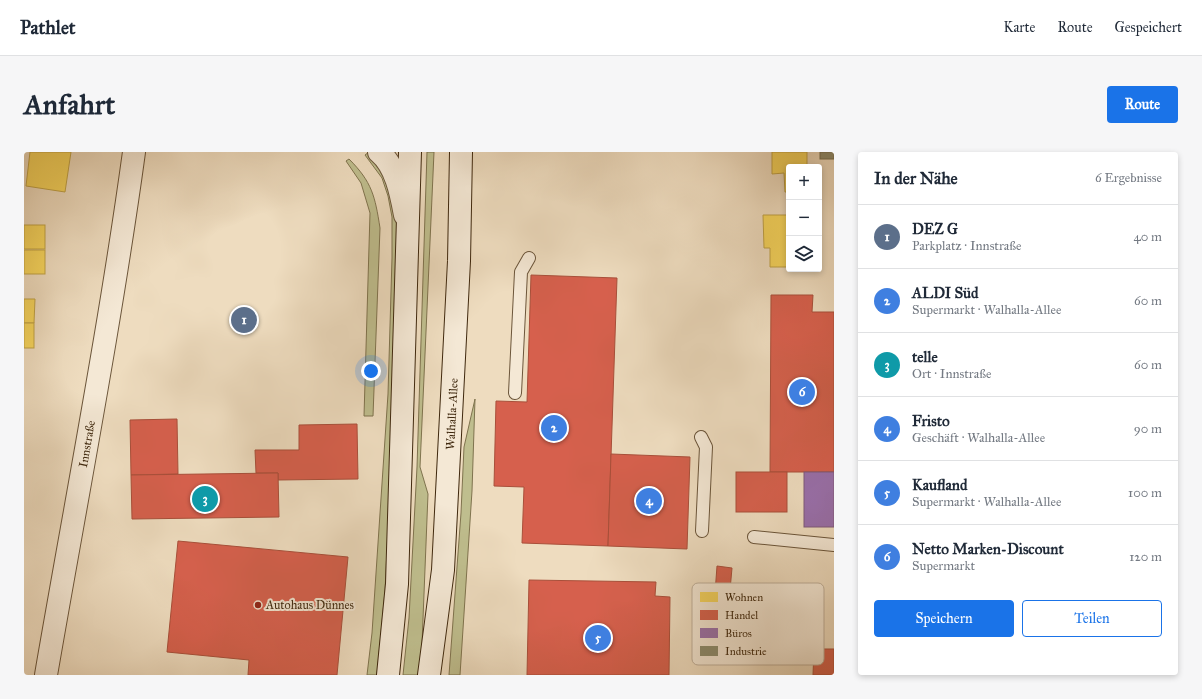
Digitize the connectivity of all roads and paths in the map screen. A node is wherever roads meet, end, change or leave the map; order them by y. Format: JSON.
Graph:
{"nodes":[{"id":1,"x":134,"y":152,"type":"edge"},
{"id":2,"x":146,"y":152,"type":"edge"},
{"id":3,"x":379,"y":152,"type":"edge"},
{"id":4,"x":410,"y":152,"type":"edge"},
{"id":5,"x":462,"y":152,"type":"edge"},
{"id":6,"x":126,"y":213,"type":"junction"},
{"id":7,"x":408,"y":227,"type":"junction"},
{"id":8,"x":529,"y":258,"type":"dead end"},
{"id":9,"x":515,"y":394,"type":"dead end"},
{"id":10,"x":701,"y":437,"type":"dead end"},
{"id":11,"x":702,"y":531,"type":"dead end"},
{"id":12,"x":754,"y":537,"type":"dead end"},
{"id":13,"x":834,"y":545,"type":"edge"},
{"id":14,"x":46,"y":675,"type":"edge"},
{"id":15,"x":388,"y":675,"type":"edge"},
{"id":16,"x":429,"y":675,"type":"edge"}],
"edges":[{"from":1,"to":6,"type":"main road","name":"Innstraße"},
{"from":2,"to":6,"type":"main road","name":"Innstraße"},
{"from":3,"to":7,"type":"main road"},
{"from":4,"to":7,"type":"main road"},
{"from":5,"to":16,"type":"main road","name":"Walhalla-Allee"},
{"from":6,"to":14,"type":"main road","name":"Innstraße"},
{"from":7,"to":15,"type":"main road"},
{"from":8,"to":9,"type":"lane"},
{"from":10,"to":11,"type":"lane"},
{"from":12,"to":13,"type":"lane"}]}
